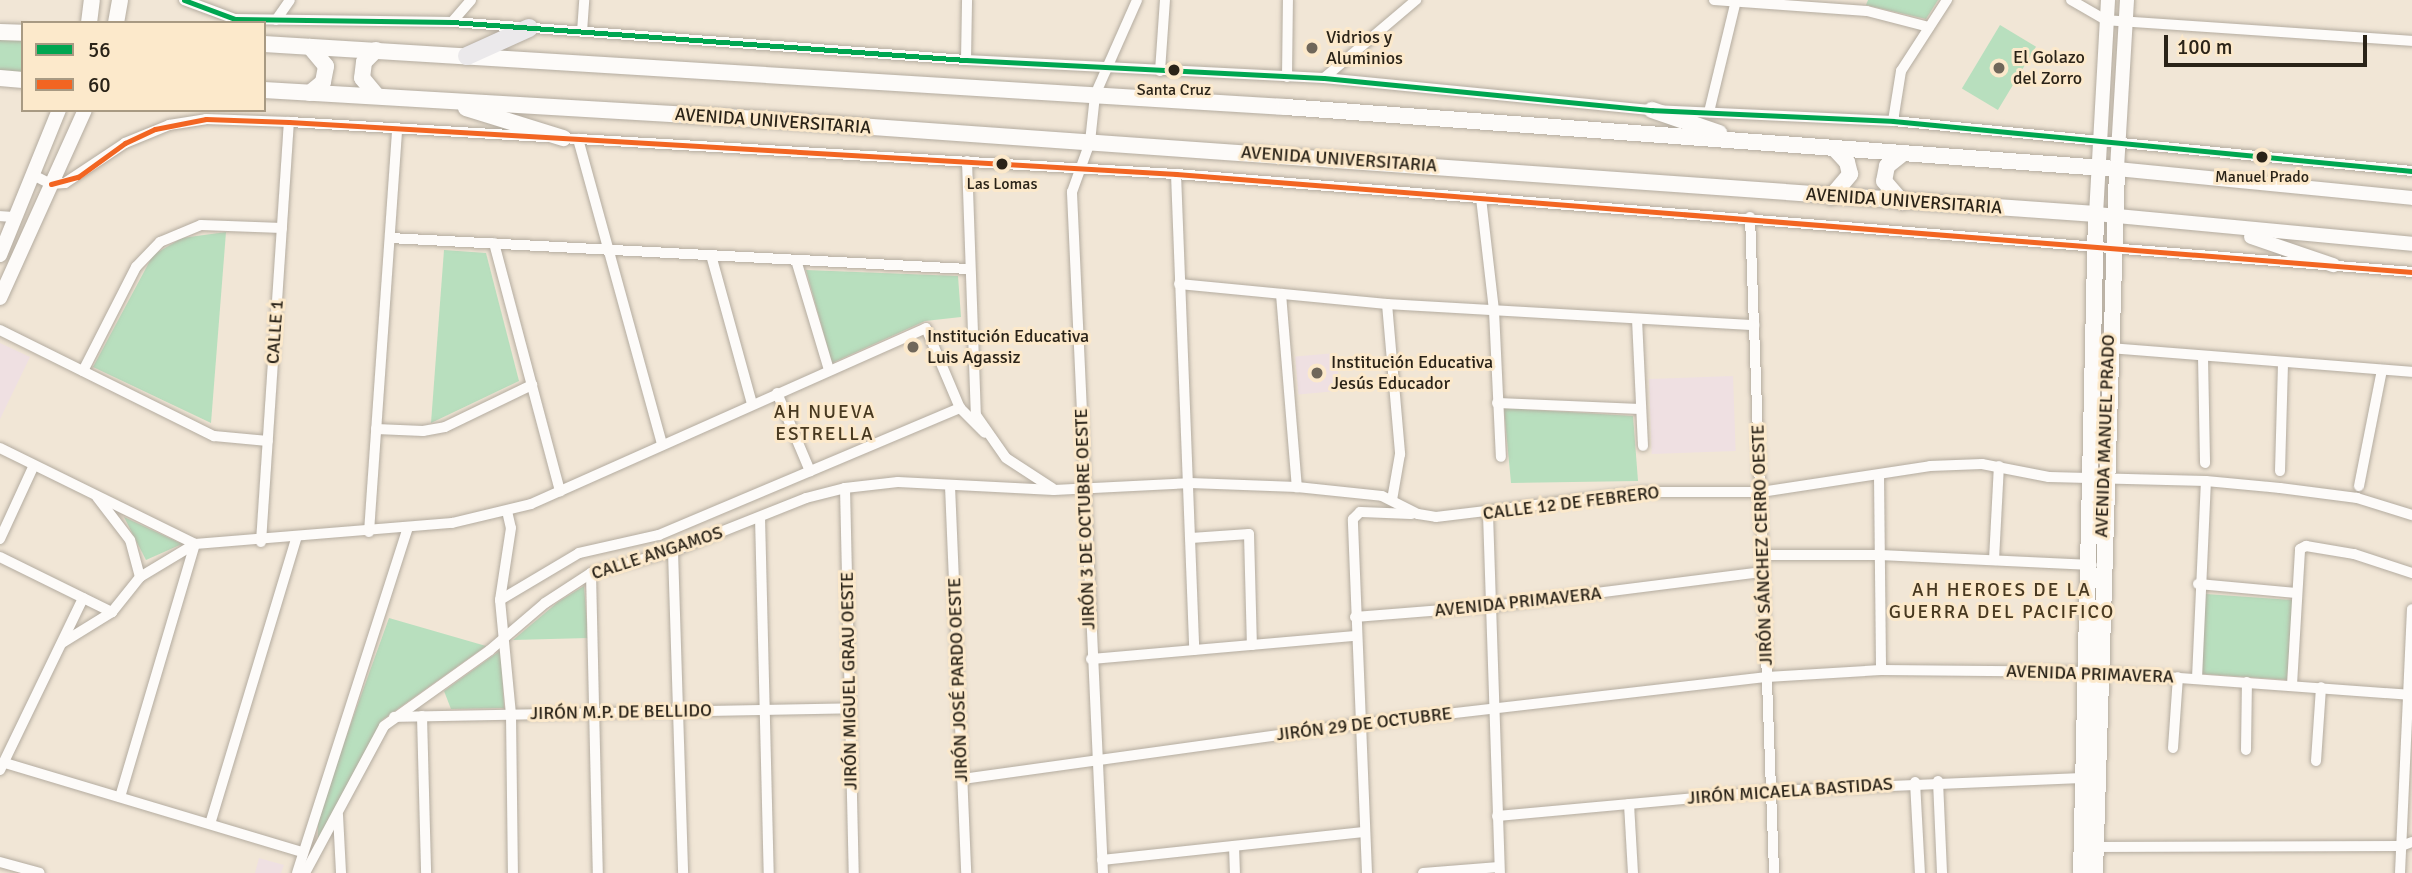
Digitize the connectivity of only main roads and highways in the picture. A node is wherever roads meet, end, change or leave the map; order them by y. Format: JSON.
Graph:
{"nodes":[{"id":1,"x":92,"y":0,"type":"edge"},
{"id":2,"x":120,"y":0,"type":"edge"},
{"id":3,"x":89,"y":21,"type":"edge"},
{"id":4,"x":116,"y":21,"type":"edge"},
{"id":5,"x":529,"y":28,"type":"road end"},
{"id":6,"x":0,"y":32,"type":"edge"},
{"id":7,"x":21,"y":33,"type":"edge"},
{"id":8,"x":266,"y":44,"type":"edge"},
{"id":9,"x":310,"y":47,"type":"junction"},
{"id":10,"x":376,"y":50,"type":"junction"},
{"id":11,"x":467,"y":56,"type":"junction"},
{"id":12,"x":0,"y":78,"type":"edge"},
{"id":13,"x":21,"y":80,"type":"edge"},
{"id":14,"x":266,"y":90,"type":"edge"},
{"id":15,"x":310,"y":93,"type":"junction"},
{"id":16,"x":377,"y":96,"type":"junction"},
{"id":17,"x":444,"y":100,"type":"junction"},
{"id":18,"x":1652,"y":110,"type":"road end"},
{"id":19,"x":570,"y":139,"type":"road end"},
{"id":20,"x":1741,"y":141,"type":"junction"},
{"id":21,"x":1835,"y":149,"type":"junction"},
{"id":22,"x":1900,"y":155,"type":"junction"},
{"id":23,"x":1831,"y":197,"type":"junction"},
{"id":24,"x":1902,"y":202,"type":"junction"},
{"id":25,"x":2096,"y":214,"type":"joint"},
{"id":26,"x":2103,"y":245,"type":"junction"},
{"id":27,"x":2097,"y":477,"type":"junction"},
{"id":28,"x":2092,"y":672,"type":"junction"},
{"id":29,"x":2089,"y":847,"type":"junction"},
{"id":30,"x":2081,"y":873,"type":"edge"},
{"id":31,"x":2095,"y":873,"type":"edge"}],
"edges":[{"from":1,"to":3,"type":"main road"},
{"from":2,"to":4,"type":"main road"},
{"from":5,"to":11,"type":"main road"},
{"from":6,"to":7,"type":"main road"},
{"from":8,"to":9,"type":"main road"},
{"from":9,"to":10,"type":"main road"},
{"from":9,"to":15,"type":"main road"},
{"from":10,"to":11,"type":"main road"},
{"from":10,"to":16,"type":"main road"},
{"from":11,"to":20,"type":"main road"},
{"from":12,"to":13,"type":"main road"},
{"from":14,"to":15,"type":"main road","name":"AVENIDA UNIVERSITARIA"},
{"from":15,"to":16,"type":"main road","name":"AVENIDA UNIVERSITARIA"},
{"from":16,"to":17,"type":"main road","name":"AVENIDA UNIVERSITARIA"},
{"from":17,"to":19,"type":"main road"},
{"from":17,"to":23,"type":"main road","name":"AVENIDA UNIVERSITARIA"},
{"from":18,"to":20,"type":"main road"},
{"from":20,"to":21,"type":"main road"},
{"from":21,"to":22,"type":"main road"},
{"from":21,"to":23,"type":"main road"},
{"from":22,"to":24,"type":"main road"},
{"from":22,"to":26,"type":"main road","name":"AVENIDA MANUEL PRADO"},
{"from":23,"to":24,"type":"main road","name":"AVENIDA UNIVERSITARIA"},
{"from":24,"to":25,"type":"main road","name":"AVENIDA UNIVERSITARIA"},
{"from":25,"to":26,"type":"main road","name":"AVENIDA MANUEL PRADO"},
{"from":26,"to":27,"type":"main road","name":"AVENIDA MANUEL PRADO"},
{"from":26,"to":27,"type":"main road","name":"AVENIDA MANUEL PRADO"},
{"from":27,"to":28,"type":"main road","name":"AVENIDA MANUEL PRADO"},
{"from":28,"to":29,"type":"main road","name":"AVENIDA MANUEL PRADO"},
{"from":28,"to":29,"type":"main road","name":"AVENIDA MANUEL PRADO"},
{"from":29,"to":30,"type":"main road","name":"AVENIDA MANUEL PRADO"},
{"from":29,"to":31,"type":"main road","name":"AVENIDA MANUEL PRADO"}]}
